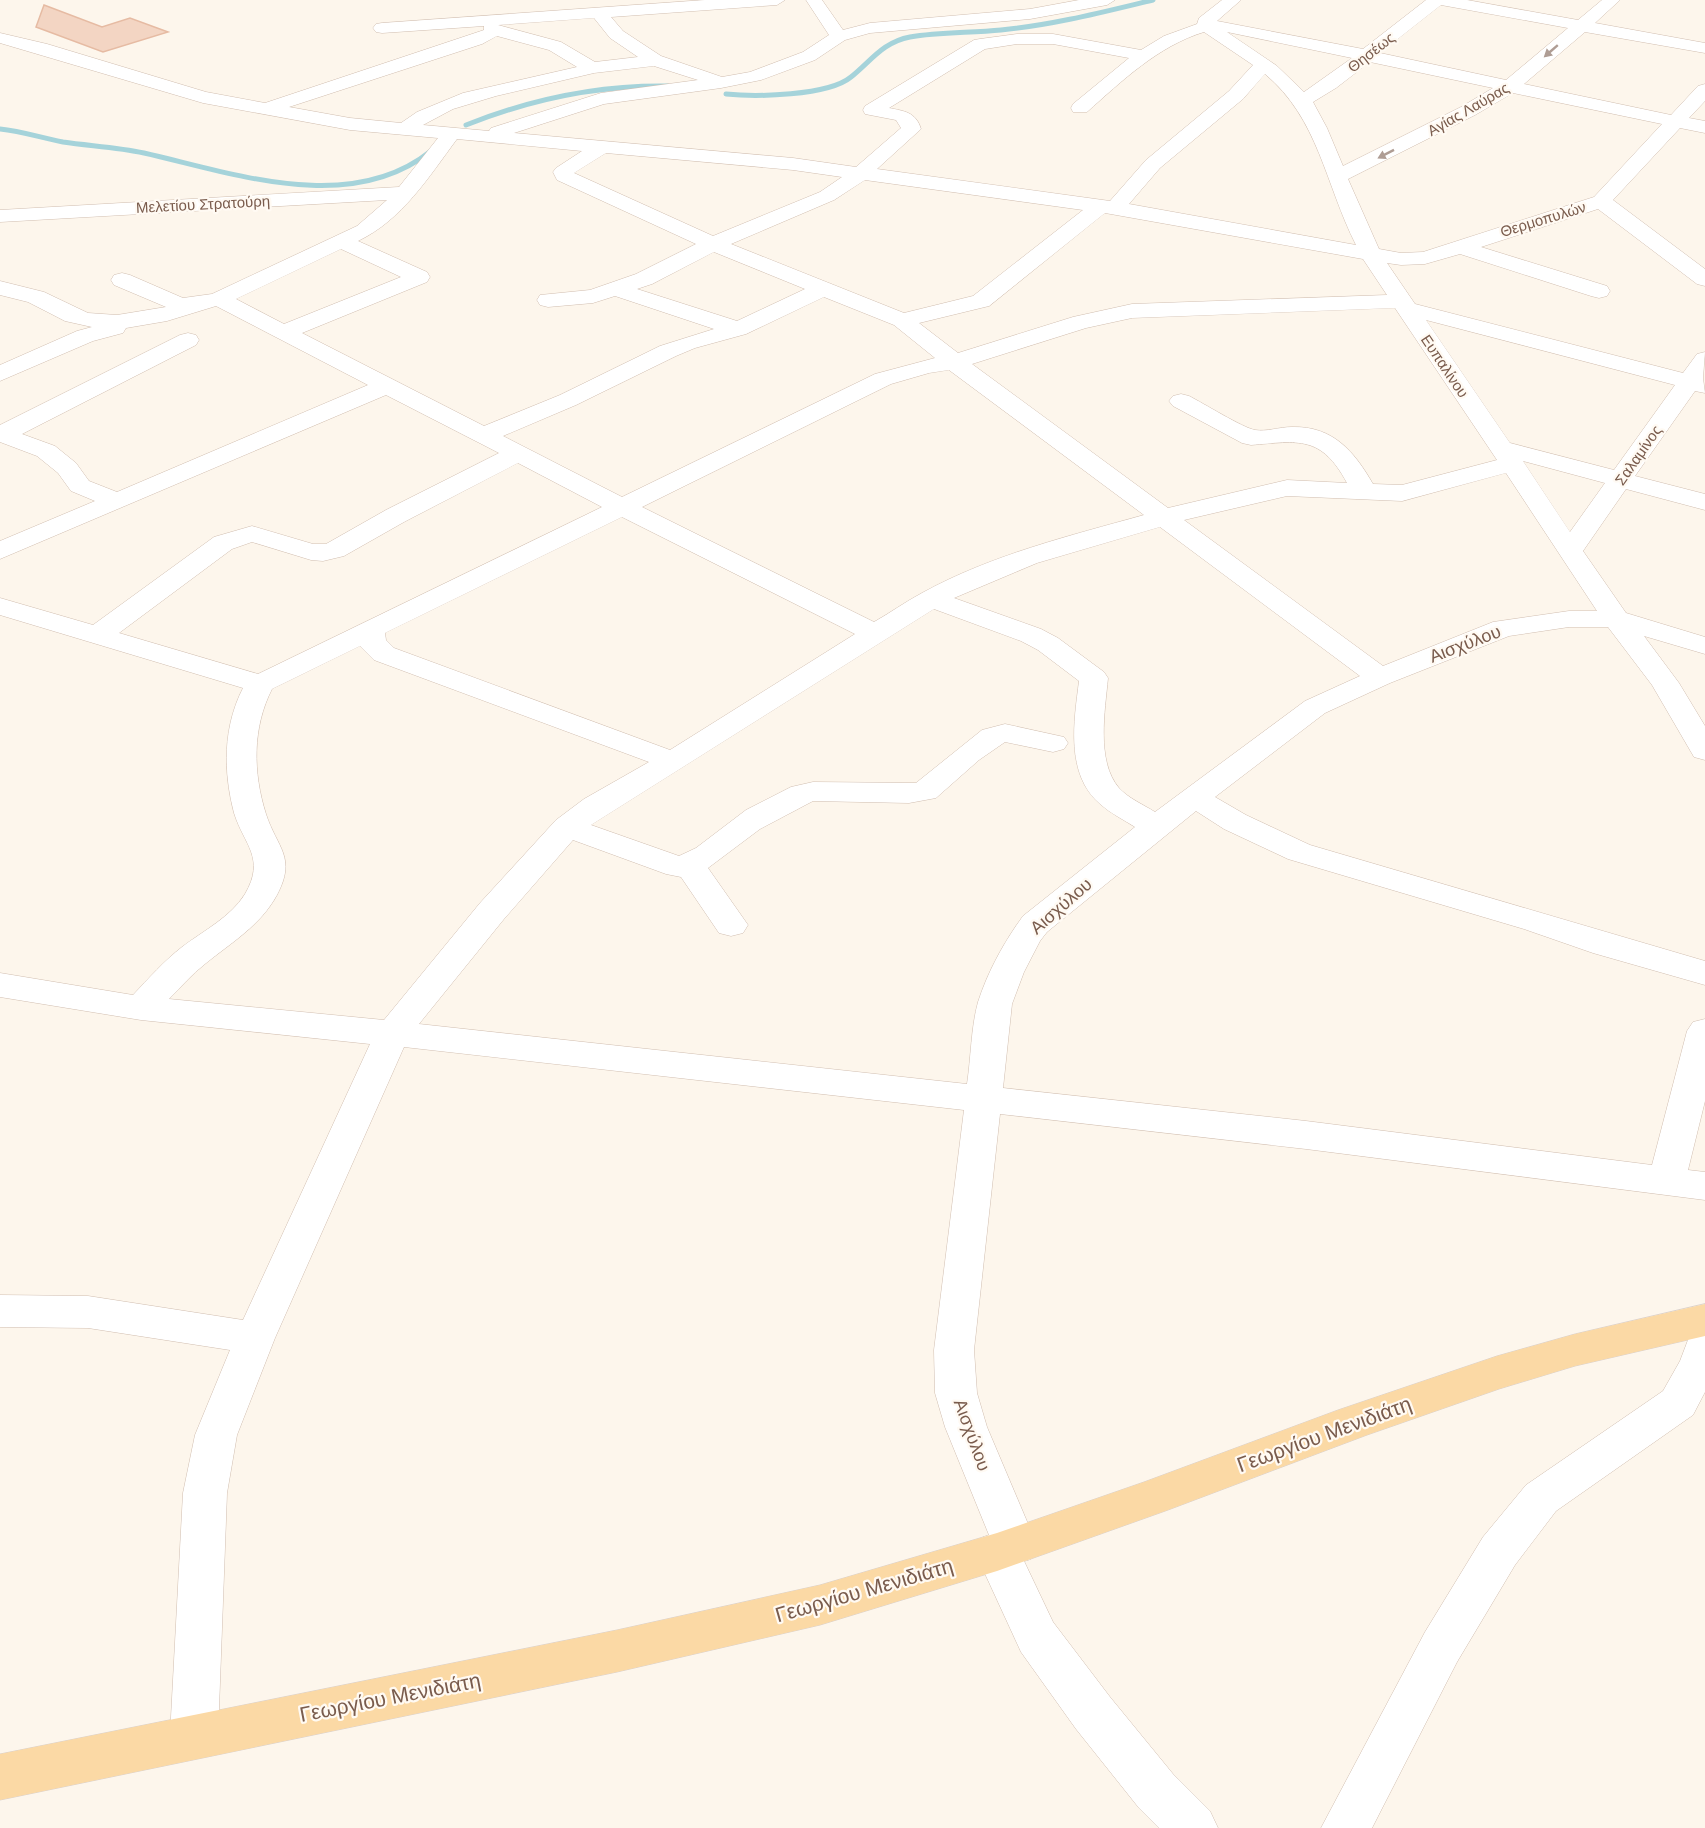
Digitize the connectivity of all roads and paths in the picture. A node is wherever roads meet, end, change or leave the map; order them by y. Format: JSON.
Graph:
{"nodes":[{"id":1,"x":777,"y":0,"type":"edge"},
{"id":2,"x":814,"y":0,"type":"edge"},
{"id":3,"x":1107,"y":0,"type":"edge"},
{"id":4,"x":1233,"y":0,"type":"edge"},
{"id":5,"x":1612,"y":0,"type":"edge"},
{"id":6,"x":1405,"y":2,"type":"dead end"},
{"id":7,"x":1434,"y":2,"type":"edge"},
{"id":8,"x":600,"y":12,"type":"junction"},
{"id":9,"x":1580,"y":25,"type":"junction"},
{"id":10,"x":488,"y":26,"type":"junction"},
{"id":11,"x":1206,"y":26,"type":"junction"},
{"id":12,"x":382,"y":28,"type":"dead end"},
{"id":13,"x":839,"y":36,"type":"junction"},
{"id":14,"x":0,"y":38,"type":"edge"},
{"id":15,"x":1705,"y":48,"type":"edge"},
{"id":16,"x":1369,"y":54,"type":"junction"},
{"id":17,"x":1145,"y":56,"type":"junction"},
{"id":18,"x":655,"y":60,"type":"junction"},
{"id":19,"x":1263,"y":65,"type":"junction"},
{"id":20,"x":592,"y":68,"type":"junction"},
{"id":21,"x":720,"y":83,"type":"junction"},
{"id":22,"x":1509,"y":87,"type":"junction"},
{"id":23,"x":1705,"y":90,"type":"edge"},
{"id":24,"x":1302,"y":101,"type":"junction"},
{"id":25,"x":1080,"y":108,"type":"dead end"},
{"id":26,"x":263,"y":109,"type":"junction"},
{"id":27,"x":1675,"y":121,"type":"junction"},
{"id":28,"x":1705,"y":127,"type":"edge"},
{"id":29,"x":403,"y":130,"type":"junction"},
{"id":30,"x":450,"y":135,"type":"junction"},
{"id":31,"x":484,"y":137,"type":"junction"},
{"id":32,"x":603,"y":146,"type":"junction"},
{"id":33,"x":860,"y":174,"type":"junction"},
{"id":34,"x":1339,"y":176,"type":"junction"},
{"id":35,"x":407,"y":193,"type":"junction"},
{"id":36,"x":1601,"y":201,"type":"junction"},
{"id":37,"x":1108,"y":207,"type":"junction"},
{"id":38,"x":0,"y":216,"type":"edge"},
{"id":39,"x":341,"y":241,"type":"junction"},
{"id":40,"x":713,"y":244,"type":"junction"},
{"id":41,"x":1458,"y":246,"type":"junction"},
{"id":42,"x":1372,"y":255,"type":"junction"},
{"id":43,"x":1705,"y":279,"type":"edge"},
{"id":44,"x":122,"y":280,"type":"dead end"},
{"id":45,"x":0,"y":288,"type":"edge"},
{"id":46,"x":616,"y":289,"type":"junction"},
{"id":47,"x":823,"y":289,"type":"junction"},
{"id":48,"x":1599,"y":291,"type":"dead end"},
{"id":49,"x":548,"y":300,"type":"dead end"},
{"id":50,"x":208,"y":302,"type":"junction"},
{"id":51,"x":1404,"y":304,"type":"junction"},
{"id":52,"x":158,"y":317,"type":"junction"},
{"id":53,"x":1006,"y":318,"type":"junction"},
{"id":54,"x":902,"y":320,"type":"junction"},
{"id":55,"x":738,"y":329,"type":"junction"},
{"id":56,"x":284,"y":332,"type":"junction"},
{"id":57,"x":188,"y":340,"type":"dead end"},
{"id":58,"x":1705,"y":359,"type":"edge"},
{"id":59,"x":954,"y":362,"type":"junction"},
{"id":60,"x":0,"y":374,"type":"edge"},
{"id":61,"x":1697,"y":384,"type":"edge"},
{"id":62,"x":388,"y":385,"type":"junction"},
{"id":63,"x":1181,"y":401,"type":"dead end"},
{"id":64,"x":0,"y":434,"type":"edge"},
{"id":65,"x":485,"y":435,"type":"junction"},
{"id":66,"x":519,"y":453,"type":"junction"},
{"id":67,"x":1506,"y":456,"type":"junction"},
{"id":68,"x":1620,"y":479,"type":"junction"},
{"id":69,"x":1364,"y":490,"type":"junction"},
{"id":70,"x":117,"y":501,"type":"junction"},
{"id":71,"x":1705,"y":502,"type":"edge"},
{"id":72,"x":622,"y":507,"type":"junction"},
{"id":73,"x":1164,"y":517,"type":"junction"},
{"id":74,"x":0,"y":551,"type":"edge"},
{"id":75,"x":1570,"y":551,"type":"junction"},
{"id":76,"x":931,"y":599,"type":"junction"},
{"id":77,"x":0,"y":606,"type":"edge"},
{"id":78,"x":1616,"y":619,"type":"junction"},
{"id":79,"x":371,"y":630,"type":"junction"},
{"id":80,"x":876,"y":634,"type":"junction"},
{"id":81,"x":98,"y":635,"type":"junction"},
{"id":82,"x":1705,"y":646,"type":"edge"},
{"id":83,"x":1380,"y":677,"type":"junction"},
{"id":84,"x":260,"y":684,"type":"junction"},
{"id":85,"x":1053,"y":743,"type":"dead end"},
{"id":86,"x":1705,"y":751,"type":"edge"},
{"id":87,"x":673,"y":761,"type":"junction"},
{"id":88,"x":1194,"y":797,"type":"junction"},
{"id":89,"x":1156,"y":826,"type":"junction"},
{"id":90,"x":567,"y":827,"type":"junction"},
{"id":91,"x":690,"y":866,"type":"junction"},
{"id":92,"x":730,"y":925,"type":"dead end"},
{"id":93,"x":1705,"y":974,"type":"edge"},
{"id":94,"x":0,"y":985,"type":"edge"},
{"id":95,"x":141,"y":1008,"type":"junction"},
{"id":96,"x":1705,"y":1031,"type":"edge"},
{"id":97,"x":392,"y":1034,"type":"junction"},
{"id":98,"x":983,"y":1098,"type":"junction"},
{"id":99,"x":1666,"y":1182,"type":"junction"},
{"id":100,"x":1705,"y":1186,"type":"edge"},
{"id":101,"x":0,"y":1311,"type":"edge"},
{"id":102,"x":1705,"y":1320,"type":"edge"},
{"id":103,"x":255,"y":1338,"type":"junction"},
{"id":104,"x":1701,"y":1365,"type":"edge"},
{"id":105,"x":1006,"y":1549,"type":"junction"},
{"id":106,"x":194,"y":1736,"type":"junction"},
{"id":107,"x":0,"y":1778,"type":"edge"},
{"id":108,"x":1193,"y":1828,"type":"edge"},
{"id":109,"x":1346,"y":1828,"type":"edge"}],
"edges":[{"from":1,"to":8,"type":"street"},
{"from":2,"to":13,"type":"street"},
{"from":3,"to":13,"type":"street"},
{"from":4,"to":11,"type":"street"},
{"from":5,"to":9,"type":"street","name":"Αγίας Λαύρας"},
{"from":6,"to":7,"type":"street"},
{"from":7,"to":9,"type":"street"},
{"from":7,"to":16,"type":"street","name":"Θησέως"},
{"from":8,"to":10,"type":"street"},
{"from":8,"to":18,"type":"street"},
{"from":9,"to":15,"type":"street"},
{"from":9,"to":22,"type":"street","name":"Αγίας Λαύρας","one_way":true},
{"from":10,"to":12,"type":"street"},
{"from":10,"to":20,"type":"street"},
{"from":10,"to":26,"type":"street"},
{"from":11,"to":16,"type":"street"},
{"from":11,"to":17,"type":"street"},
{"from":11,"to":19,"type":"street","name":"Ευπαλίνου"},
{"from":13,"to":21,"type":"street"},
{"from":14,"to":26,"type":"street","name":"Θερμοπυλών"},
{"from":16,"to":22,"type":"street"},
{"from":16,"to":24,"type":"street","name":"Θησέως"},
{"from":17,"to":25,"type":"street"},
{"from":17,"to":33,"type":"street"},
{"from":18,"to":20,"type":"street"},
{"from":18,"to":21,"type":"street"},
{"from":19,"to":24,"type":"street","name":"Ευπαλίνου"},
{"from":19,"to":37,"type":"street"},
{"from":20,"to":29,"type":"street"},
{"from":21,"to":31,"type":"street"},
{"from":22,"to":27,"type":"street"},
{"from":22,"to":34,"type":"street","name":"Αγίας Λαύρας","one_way":true},
{"from":23,"to":27,"type":"street","name":"Θερμοπυλών"},
{"from":24,"to":34,"type":"street","name":"Ευπαλίνου"},
{"from":26,"to":29,"type":"street","name":"Θερμοπυλών"},
{"from":27,"to":28,"type":"street"},
{"from":27,"to":36,"type":"street","name":"Θερμοπυλών"},
{"from":29,"to":30,"type":"street","name":"Θερμοπυλών"},
{"from":30,"to":31,"type":"street","name":"Θερμοπυλών"},
{"from":30,"to":35,"type":"street"},
{"from":31,"to":32,"type":"street","name":"Θερμοπυλών"},
{"from":32,"to":33,"type":"street","name":"Θερμοπυλών"},
{"from":32,"to":40,"type":"street"},
{"from":33,"to":37,"type":"street","name":"Θερμοπυλών"},
{"from":33,"to":40,"type":"street"},
{"from":34,"to":42,"type":"street","name":"Ευπαλίνου"},
{"from":35,"to":38,"type":"street","name":"Μελετίου Στρατούρη"},
{"from":35,"to":39,"type":"street"},
{"from":36,"to":41,"type":"street","name":"Θερμοπυλών"},
{"from":36,"to":43,"type":"street"},
{"from":37,"to":42,"type":"street","name":"Θερμοπυλών"},
{"from":37,"to":53,"type":"street"},
{"from":39,"to":50,"type":"street"},
{"from":39,"to":56,"type":"street"},
{"from":40,"to":46,"type":"street"},
{"from":40,"to":47,"type":"street"},
{"from":41,"to":42,"type":"street","name":"Θερμοπυλών"},
{"from":41,"to":48,"type":"street"},
{"from":42,"to":51,"type":"street","name":"Ευπαλίνου"},
{"from":44,"to":50,"type":"street"},
{"from":45,"to":52,"type":"street"},
{"from":46,"to":49,"type":"street"},
{"from":46,"to":55,"type":"street"},
{"from":47,"to":54,"type":"street"},
{"from":47,"to":55,"type":"street"},
{"from":50,"to":52,"type":"street"},
{"from":50,"to":56,"type":"street"},
{"from":51,"to":53,"type":"street"},
{"from":51,"to":61,"type":"street"},
{"from":51,"to":67,"type":"street","name":"Ευπαλίνου"},
{"from":52,"to":60,"type":"street"},
{"from":53,"to":54,"type":"street"},
{"from":53,"to":59,"type":"street"},
{"from":54,"to":59,"type":"street"},
{"from":55,"to":65,"type":"street"},
{"from":56,"to":62,"type":"street"},
{"from":57,"to":64,"type":"street"},
{"from":58,"to":61,"type":"street","name":"Σαλαμίνος"},
{"from":59,"to":72,"type":"street"},
{"from":59,"to":73,"type":"street"},
{"from":61,"to":68,"type":"street","name":"Σαλαμίνος"},
{"from":62,"to":65,"type":"street"},
{"from":62,"to":70,"type":"street"},
{"from":63,"to":69,"type":"street"},
{"from":64,"to":70,"type":"street"},
{"from":65,"to":66,"type":"street"},
{"from":66,"to":72,"type":"street"},
{"from":66,"to":81,"type":"street"},
{"from":67,"to":68,"type":"street"},
{"from":67,"to":69,"type":"street"},
{"from":67,"to":75,"type":"street","name":"Ευπαλίνου"},
{"from":68,"to":71,"type":"street"},
{"from":68,"to":75,"type":"street","name":"Σαλαμίνος"},
{"from":69,"to":73,"type":"street"},
{"from":70,"to":74,"type":"street"},
{"from":72,"to":79,"type":"street"},
{"from":72,"to":80,"type":"street"},
{"from":73,"to":76,"type":"street"},
{"from":73,"to":83,"type":"street"},
{"from":75,"to":78,"type":"street","name":"Ευπαλίνου"},
{"from":76,"to":80,"type":"street"},
{"from":76,"to":89,"type":"street"},
{"from":77,"to":81,"type":"street"},
{"from":78,"to":82,"type":"street","name":"Αισχύλου"},
{"from":78,"to":83,"type":"street","name":"Αισχύλου"},
{"from":78,"to":86,"type":"street","name":"Ευπαλίνου"},
{"from":79,"to":84,"type":"street"},
{"from":79,"to":87,"type":"street"},
{"from":80,"to":87,"type":"street"},
{"from":81,"to":84,"type":"street"},
{"from":83,"to":88,"type":"street","name":"Αισχύλου"},
{"from":84,"to":95,"type":"street"},
{"from":85,"to":91,"type":"street"},
{"from":87,"to":90,"type":"street"},
{"from":88,"to":89,"type":"street","name":"Αισχύλου"},
{"from":88,"to":93,"type":"street"},
{"from":89,"to":98,"type":"street","name":"Αισχύλου"},
{"from":90,"to":91,"type":"street"},
{"from":90,"to":97,"type":"street"},
{"from":91,"to":92,"type":"street"},
{"from":94,"to":95,"type":"street"},
{"from":95,"to":97,"type":"street"},
{"from":96,"to":99,"type":"street"},
{"from":97,"to":98,"type":"street"},
{"from":97,"to":103,"type":"street"},
{"from":98,"to":99,"type":"street"},
{"from":98,"to":105,"type":"street","name":"Αισχύλου"},
{"from":99,"to":100,"type":"street"},
{"from":101,"to":103,"type":"street"},
{"from":102,"to":105,"type":"main road","name":"Γεωργίου Μενιδιάτη"},
{"from":103,"to":106,"type":"street"},
{"from":104,"to":109,"type":"street"},
{"from":105,"to":106,"type":"main road","name":"Γεωργίου Μενιδιάτη"},
{"from":105,"to":108,"type":"street","name":"Αισχύλου"},
{"from":106,"to":107,"type":"main road","name":"Γεωργίου Μενιδιάτη"}]}
